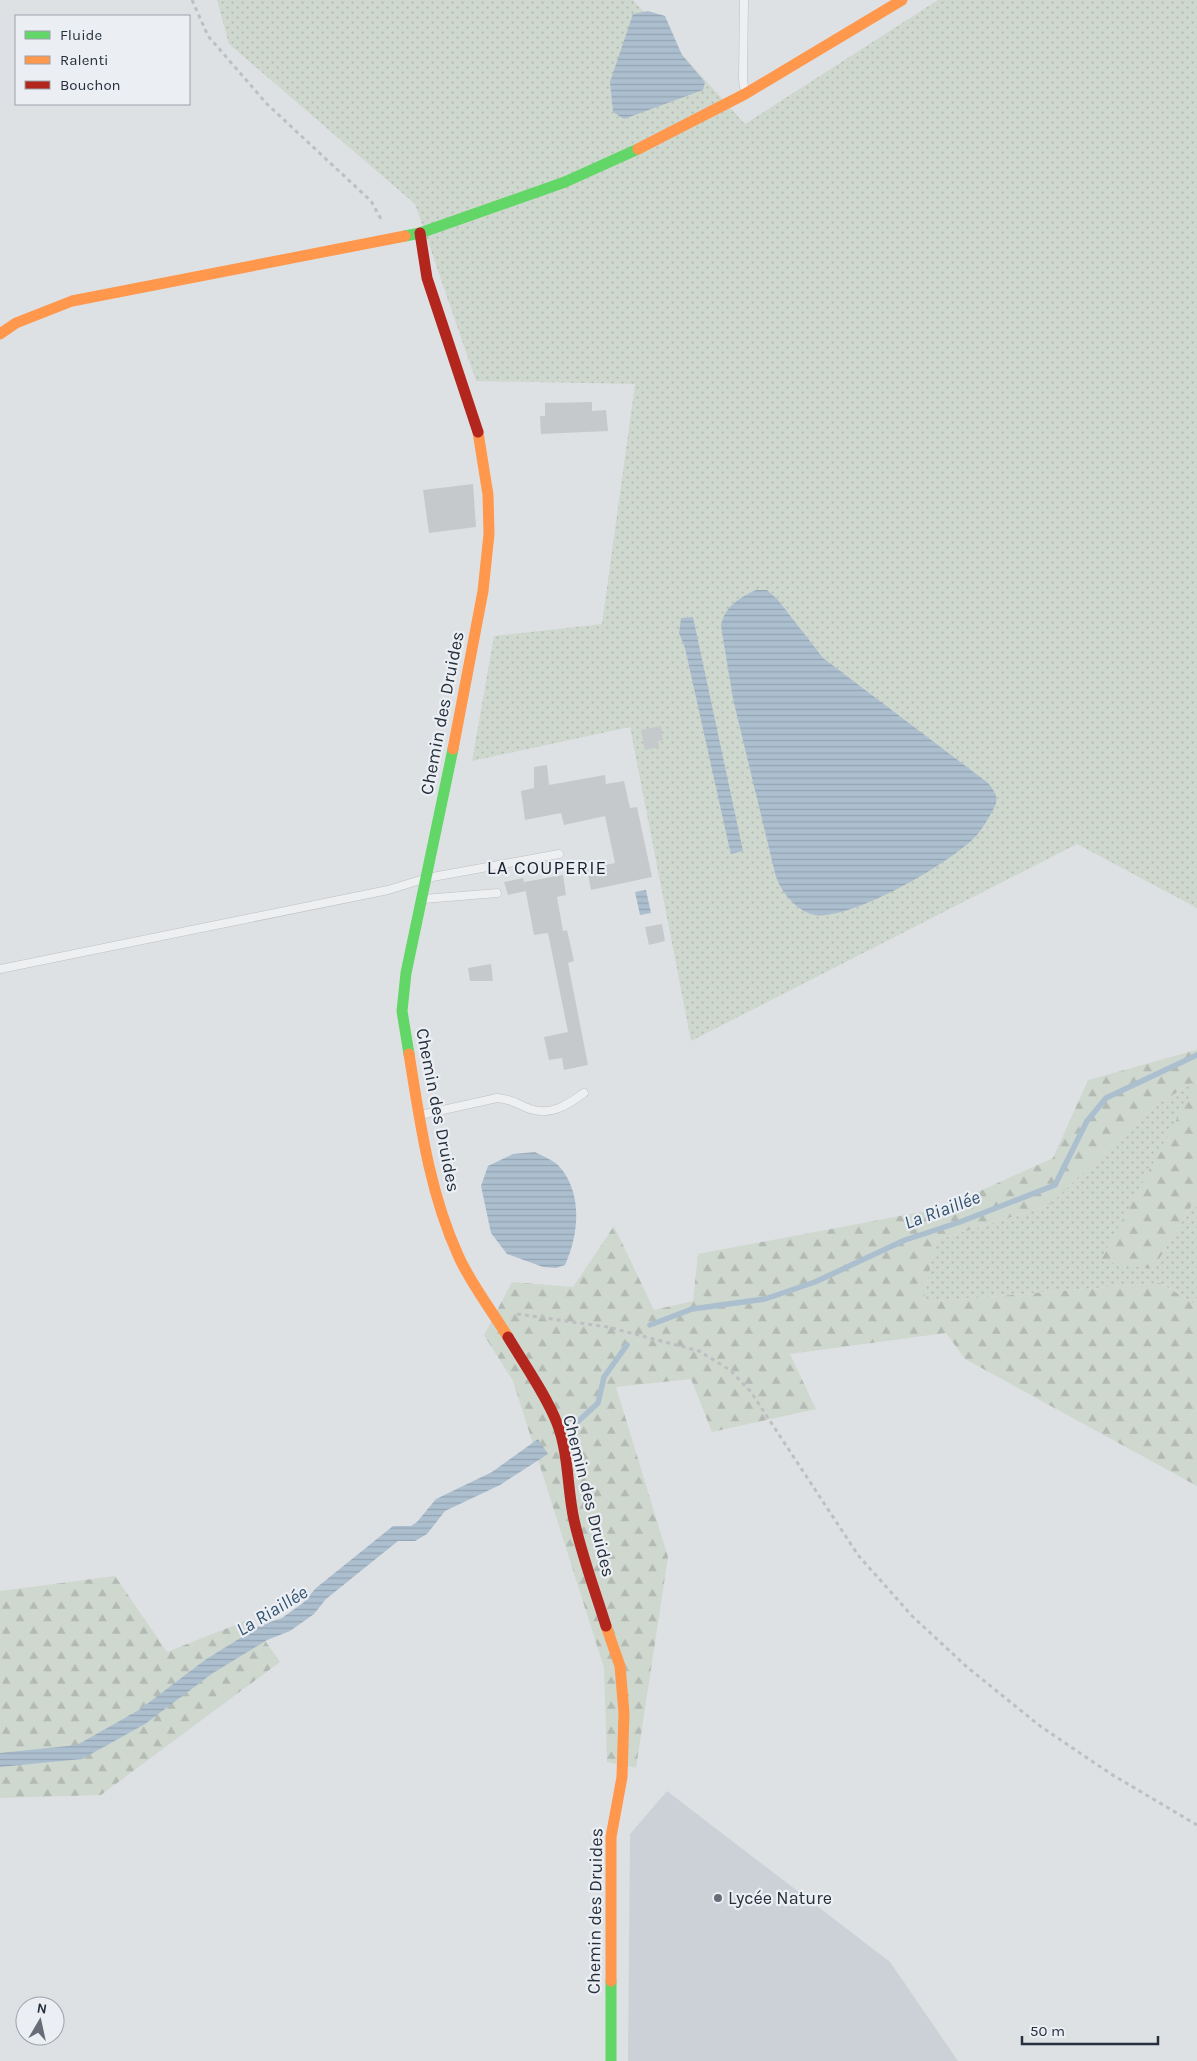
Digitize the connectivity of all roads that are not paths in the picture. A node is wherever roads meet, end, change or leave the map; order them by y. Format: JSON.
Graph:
{"nodes":[{"id":1,"x":744,"y":0,"type":"edge"},
{"id":2,"x":902,"y":0,"type":"edge"},
{"id":3,"x":745,"y":94,"type":"junction"},
{"id":4,"x":420,"y":233,"type":"junction"},
{"id":5,"x":0,"y":334,"type":"edge"},
{"id":6,"x":559,"y":854,"type":"dead end"},
{"id":7,"x":427,"y":878,"type":"junction"},
{"id":8,"x":497,"y":893,"type":"dead end"},
{"id":9,"x":423,"y":900,"type":"junction"},
{"id":10,"x":0,"y":969,"type":"edge"},
{"id":11,"x":584,"y":1094,"type":"dead end"},
{"id":12,"x":418,"y":1115,"type":"junction"},
{"id":13,"x":610,"y":2061,"type":"edge"}],
"edges":[{"from":1,"to":3,"type":"lane"},
{"from":2,"to":3,"type":"street"},
{"from":3,"to":4,"type":"street"},
{"from":4,"to":5,"type":"street"},
{"from":4,"to":7,"type":"street","name":"Chemin des Druides"},
{"from":6,"to":7,"type":"lane"},
{"from":7,"to":9,"type":"street","name":"Chemin des Druides"},
{"from":7,"to":10,"type":"lane"},
{"from":8,"to":9,"type":"lane"},
{"from":9,"to":12,"type":"street","name":"Chemin des Druides"},
{"from":11,"to":12,"type":"lane"},
{"from":12,"to":13,"type":"street","name":"Chemin des Druides"}]}
